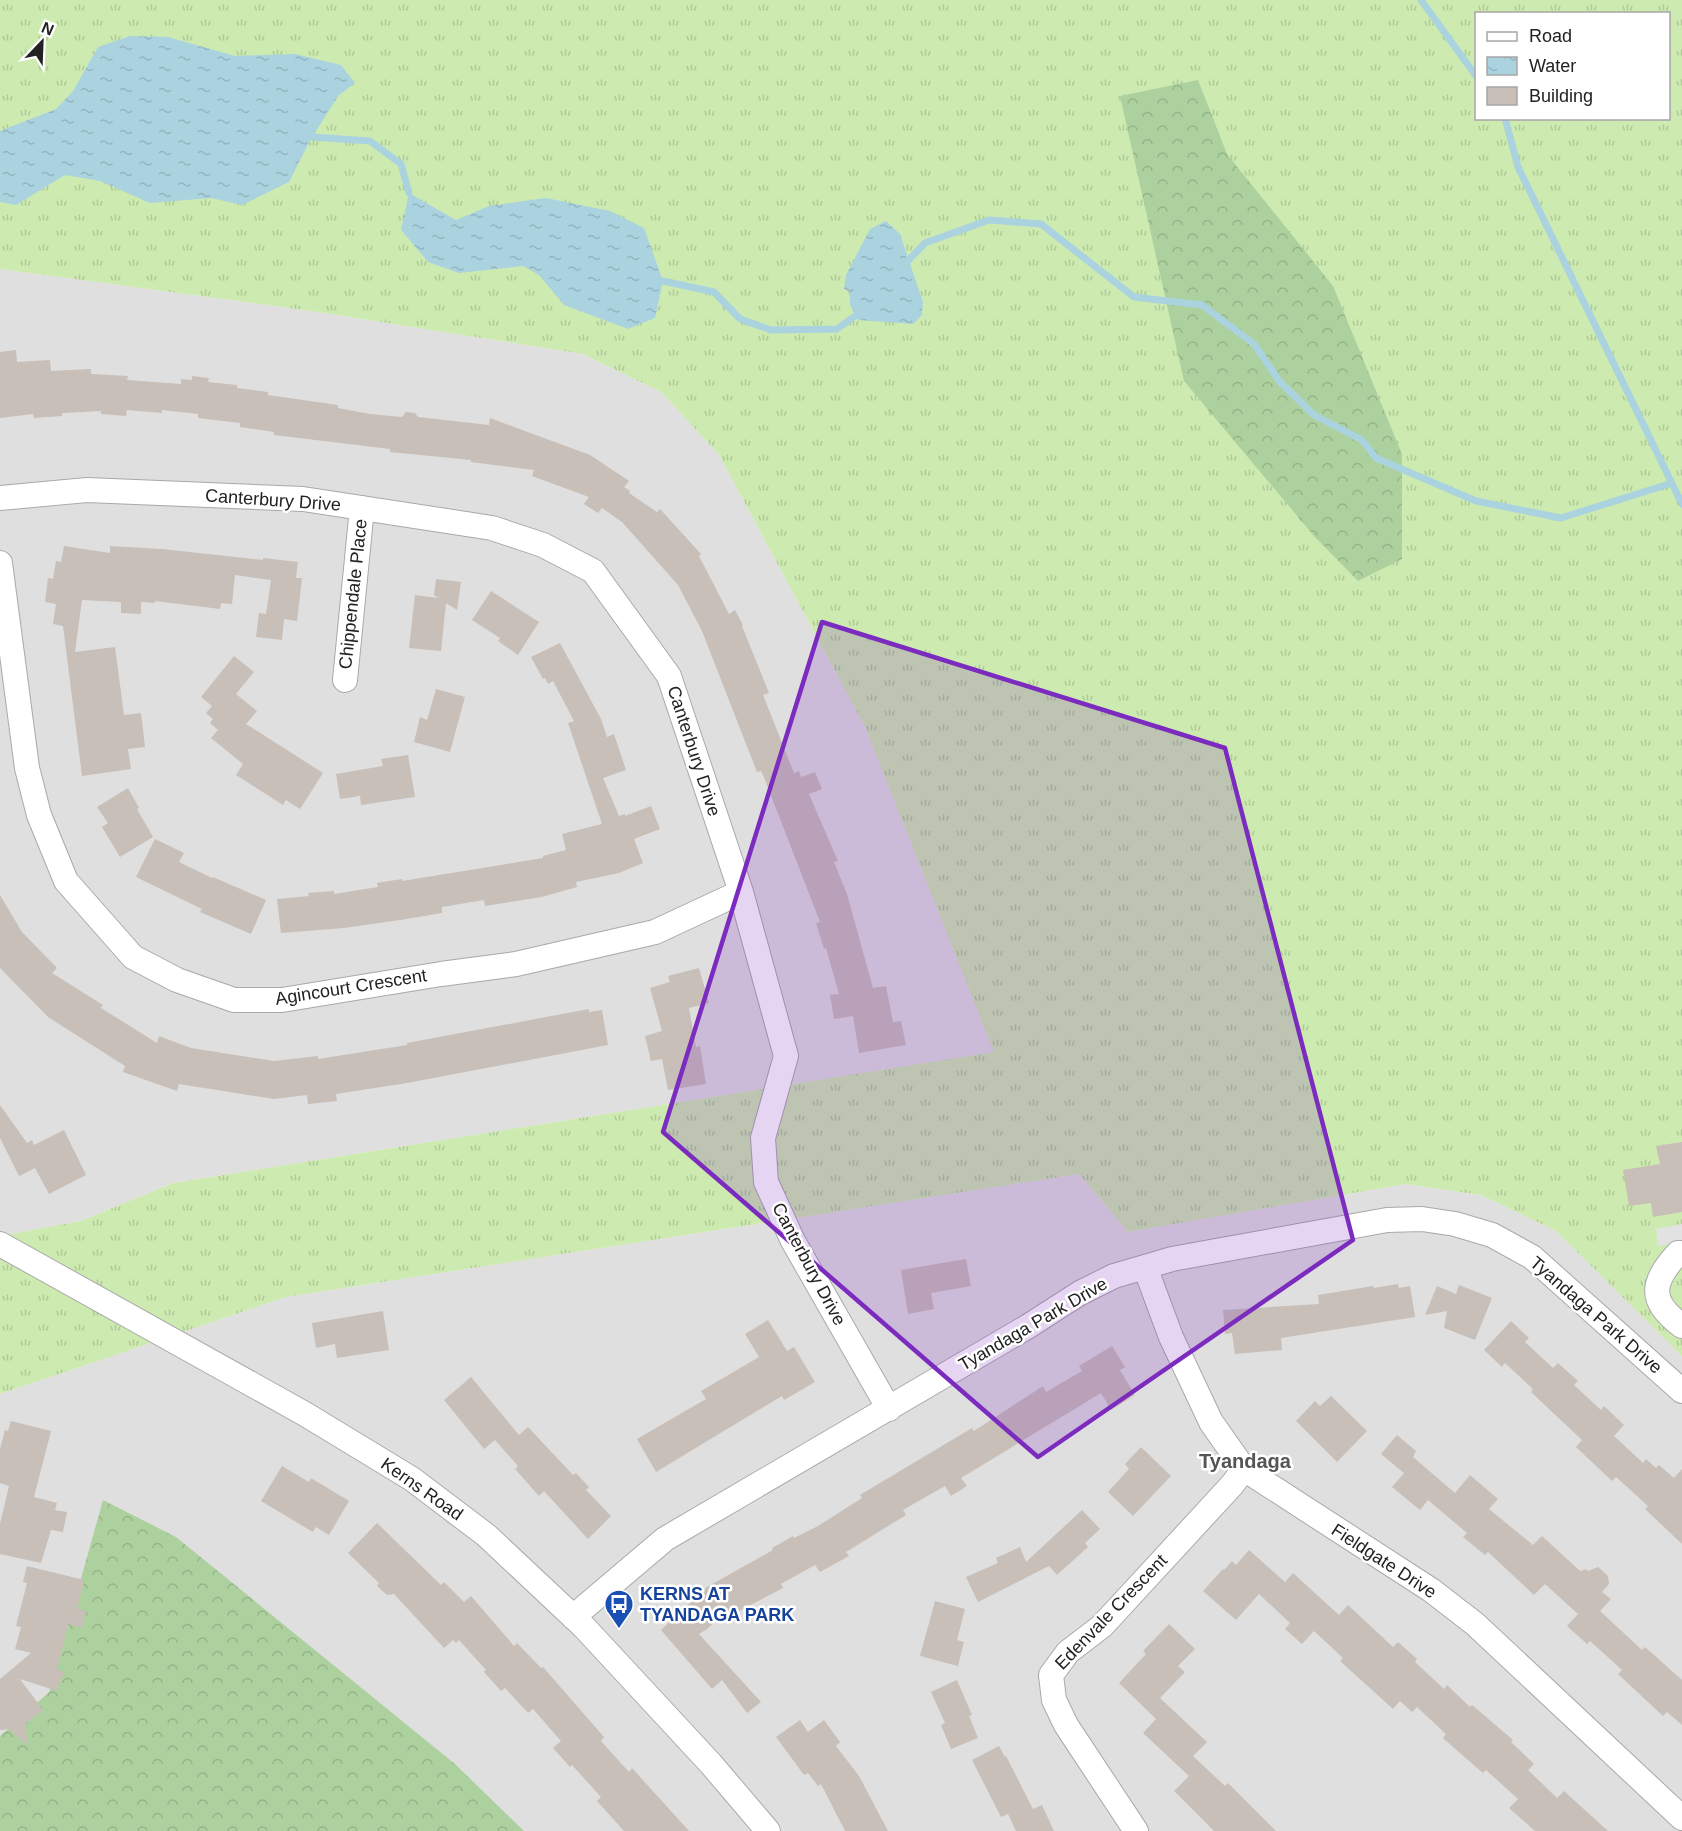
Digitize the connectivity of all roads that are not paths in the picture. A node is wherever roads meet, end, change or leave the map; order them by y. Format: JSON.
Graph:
{"nodes":[{"id":1,"x":0,"y":498,"type":"edge"},
{"id":2,"x":362,"y":508,"type":"junction"},
{"id":3,"x":0,"y":563,"type":"edge"},
{"id":4,"x":345,"y":680,"type":"dead end"},
{"id":5,"x":741,"y":892,"type":"junction"},
{"id":6,"x":0,"y":1244,"type":"edge"},
{"id":7,"x":1682,"y":1253,"type":"edge"},
{"id":8,"x":1146,"y":1267,"type":"junction"},
{"id":9,"x":1682,"y":1326,"type":"edge"},
{"id":10,"x":1679,"y":1382,"type":"edge"},
{"id":11,"x":889,"y":1409,"type":"junction"},
{"id":12,"x":1244,"y":1469,"type":"junction"},
{"id":13,"x":573,"y":1617,"type":"junction"},
{"id":14,"x":1682,"y":1818,"type":"edge"},
{"id":15,"x":768,"y":1831,"type":"edge"},
{"id":16,"x":1136,"y":1831,"type":"edge"}],
"edges":[{"from":1,"to":2,"type":"street","name":"Canterbury Drive"},
{"from":2,"to":4,"type":"street","name":"Chippendale Place"},
{"from":2,"to":5,"type":"street","name":"Canterbury Drive"},
{"from":3,"to":5,"type":"street","name":"Agincourt Crescent"},
{"from":5,"to":11,"type":"street","name":"Canterbury Drive"},
{"from":6,"to":13,"type":"street","name":"Kerns Road"},
{"from":7,"to":9,"type":"street"},
{"from":8,"to":10,"type":"street","name":"Tyandaga Park Drive"},
{"from":8,"to":11,"type":"street","name":"Tyandaga Park Drive"},
{"from":8,"to":12,"type":"street","name":"Fieldgate Drive"},
{"from":11,"to":13,"type":"street","name":"Tyandaga Park Drive"},
{"from":12,"to":14,"type":"street","name":"Fieldgate Drive"},
{"from":12,"to":16,"type":"street","name":"Edenvale Crescent"},
{"from":13,"to":15,"type":"street","name":"Kerns Road"}]}
